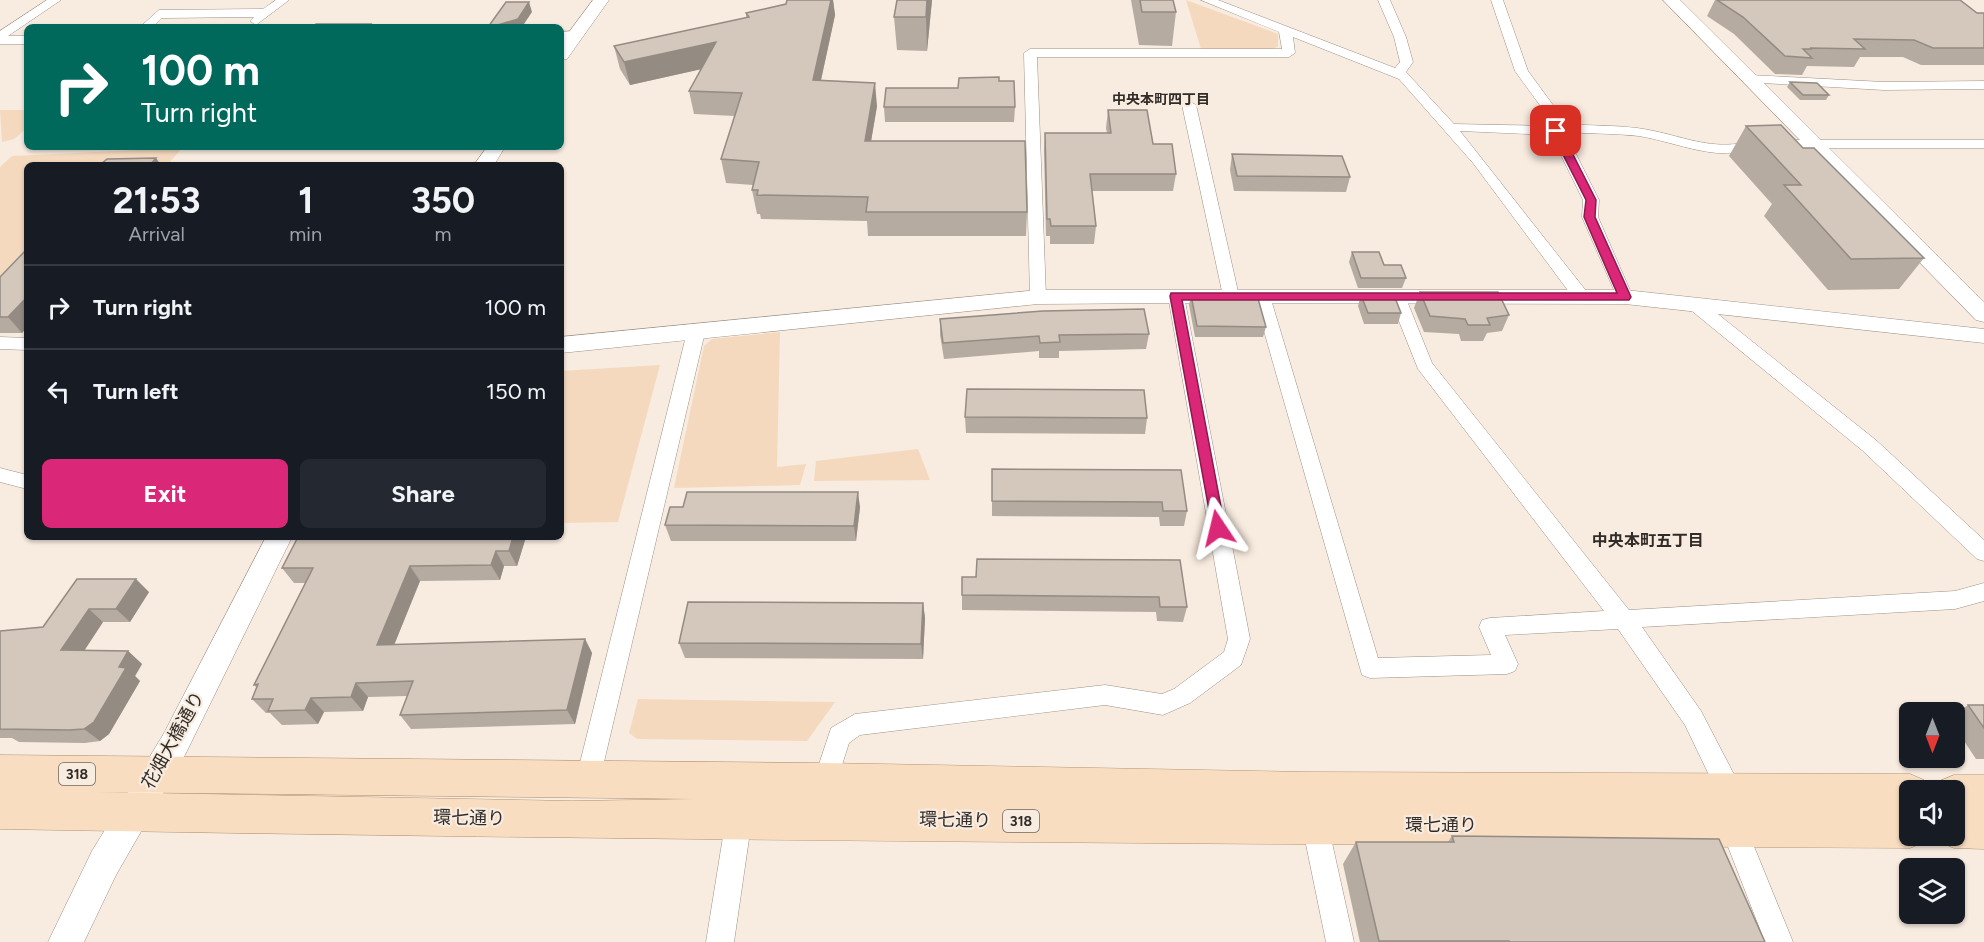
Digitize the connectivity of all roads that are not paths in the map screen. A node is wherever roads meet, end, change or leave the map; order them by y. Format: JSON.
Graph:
{"nodes":[{"id":1,"x":55,"y":0,"type":"edge"},
{"id":2,"x":283,"y":0,"type":"edge"},
{"id":3,"x":601,"y":0,"type":"edge"},
{"id":4,"x":1207,"y":0,"type":"edge"},
{"id":5,"x":1384,"y":0,"type":"edge"},
{"id":6,"x":1497,"y":0,"type":"edge"},
{"id":7,"x":1671,"y":0,"type":"edge"},
{"id":8,"x":264,"y":14,"type":"junction"},
{"id":9,"x":149,"y":24,"type":"edge"},
{"id":10,"x":252,"y":24,"type":"edge"},
{"id":11,"x":1285,"y":30,"type":"junction"},
{"id":12,"x":568,"y":35,"type":"edge"},
{"id":13,"x":0,"y":38,"type":"edge"},
{"id":14,"x":24,"y":40,"type":"edge"},
{"id":15,"x":1398,"y":73,"type":"junction"},
{"id":16,"x":1749,"y":79,"type":"junction"},
{"id":17,"x":1984,"y":85,"type":"edge"},
{"id":18,"x":1189,"y":105,"type":"dead end"},
{"id":19,"x":1453,"y":129,"type":"junction"},
{"id":20,"x":1559,"y":130,"type":"junction"},
{"id":21,"x":1984,"y":144,"type":"edge"},
{"id":22,"x":1815,"y":145,"type":"junction"},
{"id":23,"x":1176,"y":296,"type":"junction"},
{"id":24,"x":1231,"y":296,"type":"junction"},
{"id":25,"x":1262,"y":296,"type":"junction"},
{"id":26,"x":1397,"y":296,"type":"junction"},
{"id":27,"x":1581,"y":296,"type":"junction"},
{"id":28,"x":1038,"y":297,"type":"junction"},
{"id":29,"x":1625,"y":297,"type":"junction"},
{"id":30,"x":1693,"y":303,"type":"junction"},
{"id":31,"x":1984,"y":315,"type":"edge"},
{"id":32,"x":696,"y":332,"type":"junction"},
{"id":33,"x":1984,"y":336,"type":"edge"},
{"id":34,"x":0,"y":343,"type":"edge"},
{"id":35,"x":24,"y":344,"type":"edge"},
{"id":36,"x":564,"y":345,"type":"edge"},
{"id":37,"x":0,"y":475,"type":"edge"},
{"id":38,"x":24,"y":481,"type":"edge"},
{"id":39,"x":277,"y":540,"type":"edge"},
{"id":40,"x":1984,"y":553,"type":"edge"},
{"id":41,"x":1984,"y":591,"type":"edge"},
{"id":42,"x":1624,"y":620,"type":"junction"},
{"id":43,"x":0,"y":773,"type":"edge"},
{"id":44,"x":154,"y":775,"type":"junction"},
{"id":45,"x":588,"y":779,"type":"junction"},
{"id":46,"x":825,"y":782,"type":"junction"},
{"id":47,"x":1899,"y":794,"type":"edge"},
{"id":48,"x":1965,"y":794,"type":"edge"},
{"id":49,"x":1984,"y":794,"type":"edge"},
{"id":50,"x":1311,"y":808,"type":"junction"},
{"id":51,"x":1731,"y":809,"type":"junction"},
{"id":52,"x":0,"y":810,"type":"edge"},
{"id":53,"x":134,"y":811,"type":"junction"},
{"id":54,"x":740,"y":818,"type":"junction"},
{"id":55,"x":1899,"y":827,"type":"edge"},
{"id":56,"x":1965,"y":828,"type":"edge"},
{"id":57,"x":1984,"y":828,"type":"edge"},
{"id":58,"x":66,"y":942,"type":"edge"},
{"id":59,"x":720,"y":942,"type":"edge"},
{"id":60,"x":1340,"y":942,"type":"edge"},
{"id":61,"x":1779,"y":942,"type":"edge"}],
"edges":[{"from":1,"to":13,"type":"street"},
{"from":2,"to":8,"type":"street"},
{"from":3,"to":12,"type":"street"},
{"from":4,"to":11,"type":"street"},
{"from":5,"to":15,"type":"street"},
{"from":6,"to":20,"type":"street"},
{"from":7,"to":16,"type":"street"},
{"from":8,"to":9,"type":"street"},
{"from":8,"to":10,"type":"street"},
{"from":11,"to":15,"type":"street"},
{"from":11,"to":28,"type":"street"},
{"from":13,"to":14,"type":"street"},
{"from":15,"to":19,"type":"street"},
{"from":16,"to":17,"type":"street"},
{"from":16,"to":22,"type":"street"},
{"from":18,"to":24,"type":"street"},
{"from":19,"to":20,"type":"street"},
{"from":19,"to":27,"type":"street"},
{"from":20,"to":22,"type":"street"},
{"from":20,"to":29,"type":"street"},
{"from":21,"to":22,"type":"street"},
{"from":22,"to":31,"type":"street"},
{"from":23,"to":24,"type":"street"},
{"from":23,"to":28,"type":"street"},
{"from":23,"to":46,"type":"street"},
{"from":24,"to":25,"type":"street"},
{"from":25,"to":26,"type":"street"},
{"from":25,"to":42,"type":"street"},
{"from":26,"to":27,"type":"street"},
{"from":26,"to":42,"type":"street"},
{"from":27,"to":29,"type":"street"},
{"from":28,"to":32,"type":"street"},
{"from":29,"to":30,"type":"street"},
{"from":30,"to":33,"type":"street"},
{"from":30,"to":40,"type":"street"},
{"from":32,"to":36,"type":"street"},
{"from":32,"to":45,"type":"street"},
{"from":34,"to":35,"type":"street"},
{"from":37,"to":38,"type":"street"},
{"from":39,"to":44,"type":"street","name":"花畑大橋通り"},
{"from":41,"to":42,"type":"street"},
{"from":42,"to":51,"type":"street"},
{"from":43,"to":44,"type":"main road","name":"環七通り","number":"318"},
{"from":44,"to":45,"type":"main road","name":"環七通り","number":"318"},
{"from":44,"to":53,"type":"street","name":"花畑大橋通り"},
{"from":45,"to":46,"type":"main road","name":"環七通り","number":"318"},
{"from":46,"to":50,"type":"main road","name":"環七通り","number":"318"},
{"from":47,"to":51,"type":"main road","name":"環七通り","number":"318"},
{"from":48,"to":49,"type":"main road"},
{"from":50,"to":51,"type":"main road","name":"環七通り","number":"318"},
{"from":50,"to":54,"type":"main road","name":"環七通り","number":"318"},
{"from":50,"to":60,"type":"street"},
{"from":51,"to":55,"type":"main road","name":"環七通り","number":"318"},
{"from":51,"to":61,"type":"street"},
{"from":52,"to":53,"type":"main road","name":"環七通り","number":"318"},
{"from":53,"to":54,"type":"main road","name":"環七通り","number":"318"},
{"from":53,"to":58,"type":"street","name":"花畑大橋通り"},
{"from":54,"to":59,"type":"street"},
{"from":56,"to":57,"type":"main road"}]}
